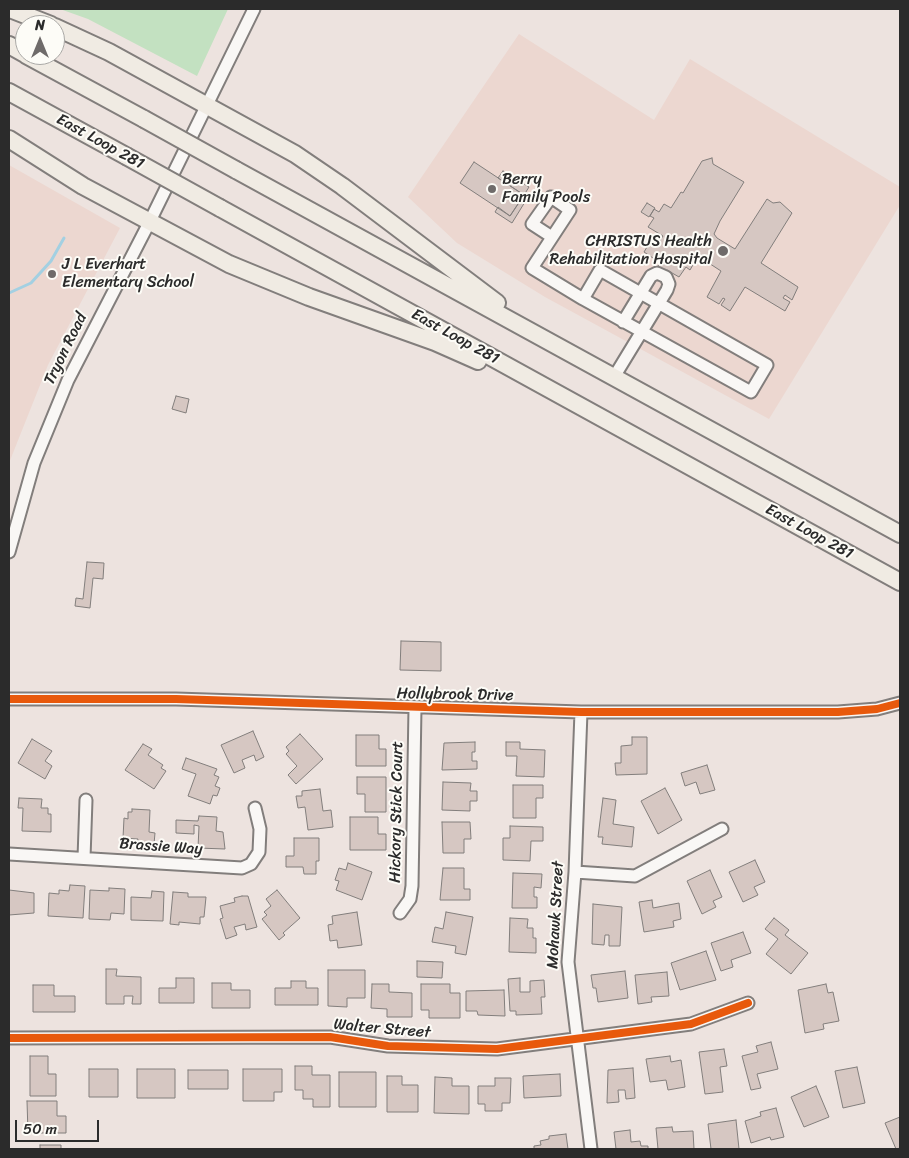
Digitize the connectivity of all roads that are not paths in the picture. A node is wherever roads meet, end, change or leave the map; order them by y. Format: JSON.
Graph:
{"nodes":[{"id":1,"x":10,"y":9,"type":"edge"},
{"id":2,"x":254,"y":9,"type":"edge"},
{"id":3,"x":25,"y":15,"type":"edge"},
{"id":4,"x":65,"y":32,"type":"edge"},
{"id":5,"x":44,"y":65,"type":"edge"},
{"id":6,"x":9,"y":92,"type":"edge"},
{"id":7,"x":207,"y":107,"type":"junction"},
{"id":8,"x":9,"y":139,"type":"edge"},
{"id":9,"x":149,"y":223,"type":"junction"},
{"id":10,"x":552,"y":237,"type":"dead end"},
{"id":11,"x":640,"y":294,"type":"junction"},
{"id":12,"x":583,"y":299,"type":"junction"},
{"id":13,"x":658,"y":304,"type":"junction"},
{"id":14,"x":623,"y":322,"type":"junction"},
{"id":15,"x":641,"y":332,"type":"junction"},
{"id":16,"x":551,"y":343,"type":"junction"},
{"id":17,"x":614,"y":377,"type":"junction"},
{"id":18,"x":535,"y":382,"type":"junction"},
{"id":19,"x":900,"y":534,"type":"edge"},
{"id":20,"x":9,"y":552,"type":"edge"},
{"id":21,"x":900,"y":582,"type":"edge"},
{"id":22,"x":9,"y":699,"type":"edge"},
{"id":23,"x":900,"y":703,"type":"edge"},
{"id":24,"x":415,"y":708,"type":"junction"},
{"id":25,"x":582,"y":712,"type":"junction"},
{"id":26,"x":86,"y":800,"type":"dead end"},
{"id":27,"x":255,"y":808,"type":"dead end"},
{"id":28,"x":722,"y":829,"type":"dead end"},
{"id":29,"x":9,"y":854,"type":"edge"},
{"id":30,"x":84,"y":858,"type":"junction"},
{"id":31,"x":574,"y":872,"type":"junction"},
{"id":32,"x":400,"y":913,"type":"dead end"},
{"id":33,"x":748,"y":1003,"type":"dead end"},
{"id":34,"x":9,"y":1038,"type":"edge"},
{"id":35,"x":576,"y":1039,"type":"junction"},
{"id":36,"x":591,"y":1149,"type":"edge"}],
"edges":[{"from":1,"to":3,"type":"highway"},
{"from":2,"to":7,"type":"street","name":"Tryon Road"},
{"from":4,"to":7,"type":"highway"},
{"from":5,"to":16,"type":"highway","bridge":true},
{"from":6,"to":18,"type":"highway","name":"East Loop 281","bridge":true},
{"from":7,"to":9,"type":"street","name":"Tryon Road"},
{"from":7,"to":16,"type":"highway"},
{"from":8,"to":9,"type":"highway"},
{"from":9,"to":18,"type":"highway"},
{"from":9,"to":20,"type":"street","name":"Tryon Road"},
{"from":10,"to":12,"type":"street"},
{"from":11,"to":12,"type":"street"},
{"from":11,"to":13,"type":"street"},
{"from":11,"to":13,"type":"street"},
{"from":11,"to":14,"type":"street"},
{"from":12,"to":14,"type":"street"},
{"from":13,"to":15,"type":"street"},
{"from":13,"to":15,"type":"street"},
{"from":14,"to":15,"type":"street"},
{"from":15,"to":17,"type":"street"},
{"from":16,"to":17,"type":"highway"},
{"from":17,"to":19,"type":"highway"},
{"from":18,"to":21,"type":"highway","name":"East Loop 281"},
{"from":22,"to":24,"type":"street","name":"Hollybrook Drive"},
{"from":23,"to":25,"type":"street","name":"Hollybrook Drive"},
{"from":24,"to":25,"type":"street","name":"Hollybrook Drive"},
{"from":24,"to":32,"type":"street","name":"Hickory Stick Court"},
{"from":25,"to":31,"type":"street","name":"Mohawk Street"},
{"from":26,"to":30,"type":"street"},
{"from":27,"to":30,"type":"street","name":"Brassie Way"},
{"from":28,"to":31,"type":"street"},
{"from":29,"to":30,"type":"street","name":"Brassie Way"},
{"from":31,"to":35,"type":"street","name":"Mohawk Street"},
{"from":33,"to":35,"type":"street","name":"Walter Street"},
{"from":34,"to":35,"type":"street","name":"Walter Street"},
{"from":35,"to":36,"type":"street","name":"Mohawk Street"}]}
